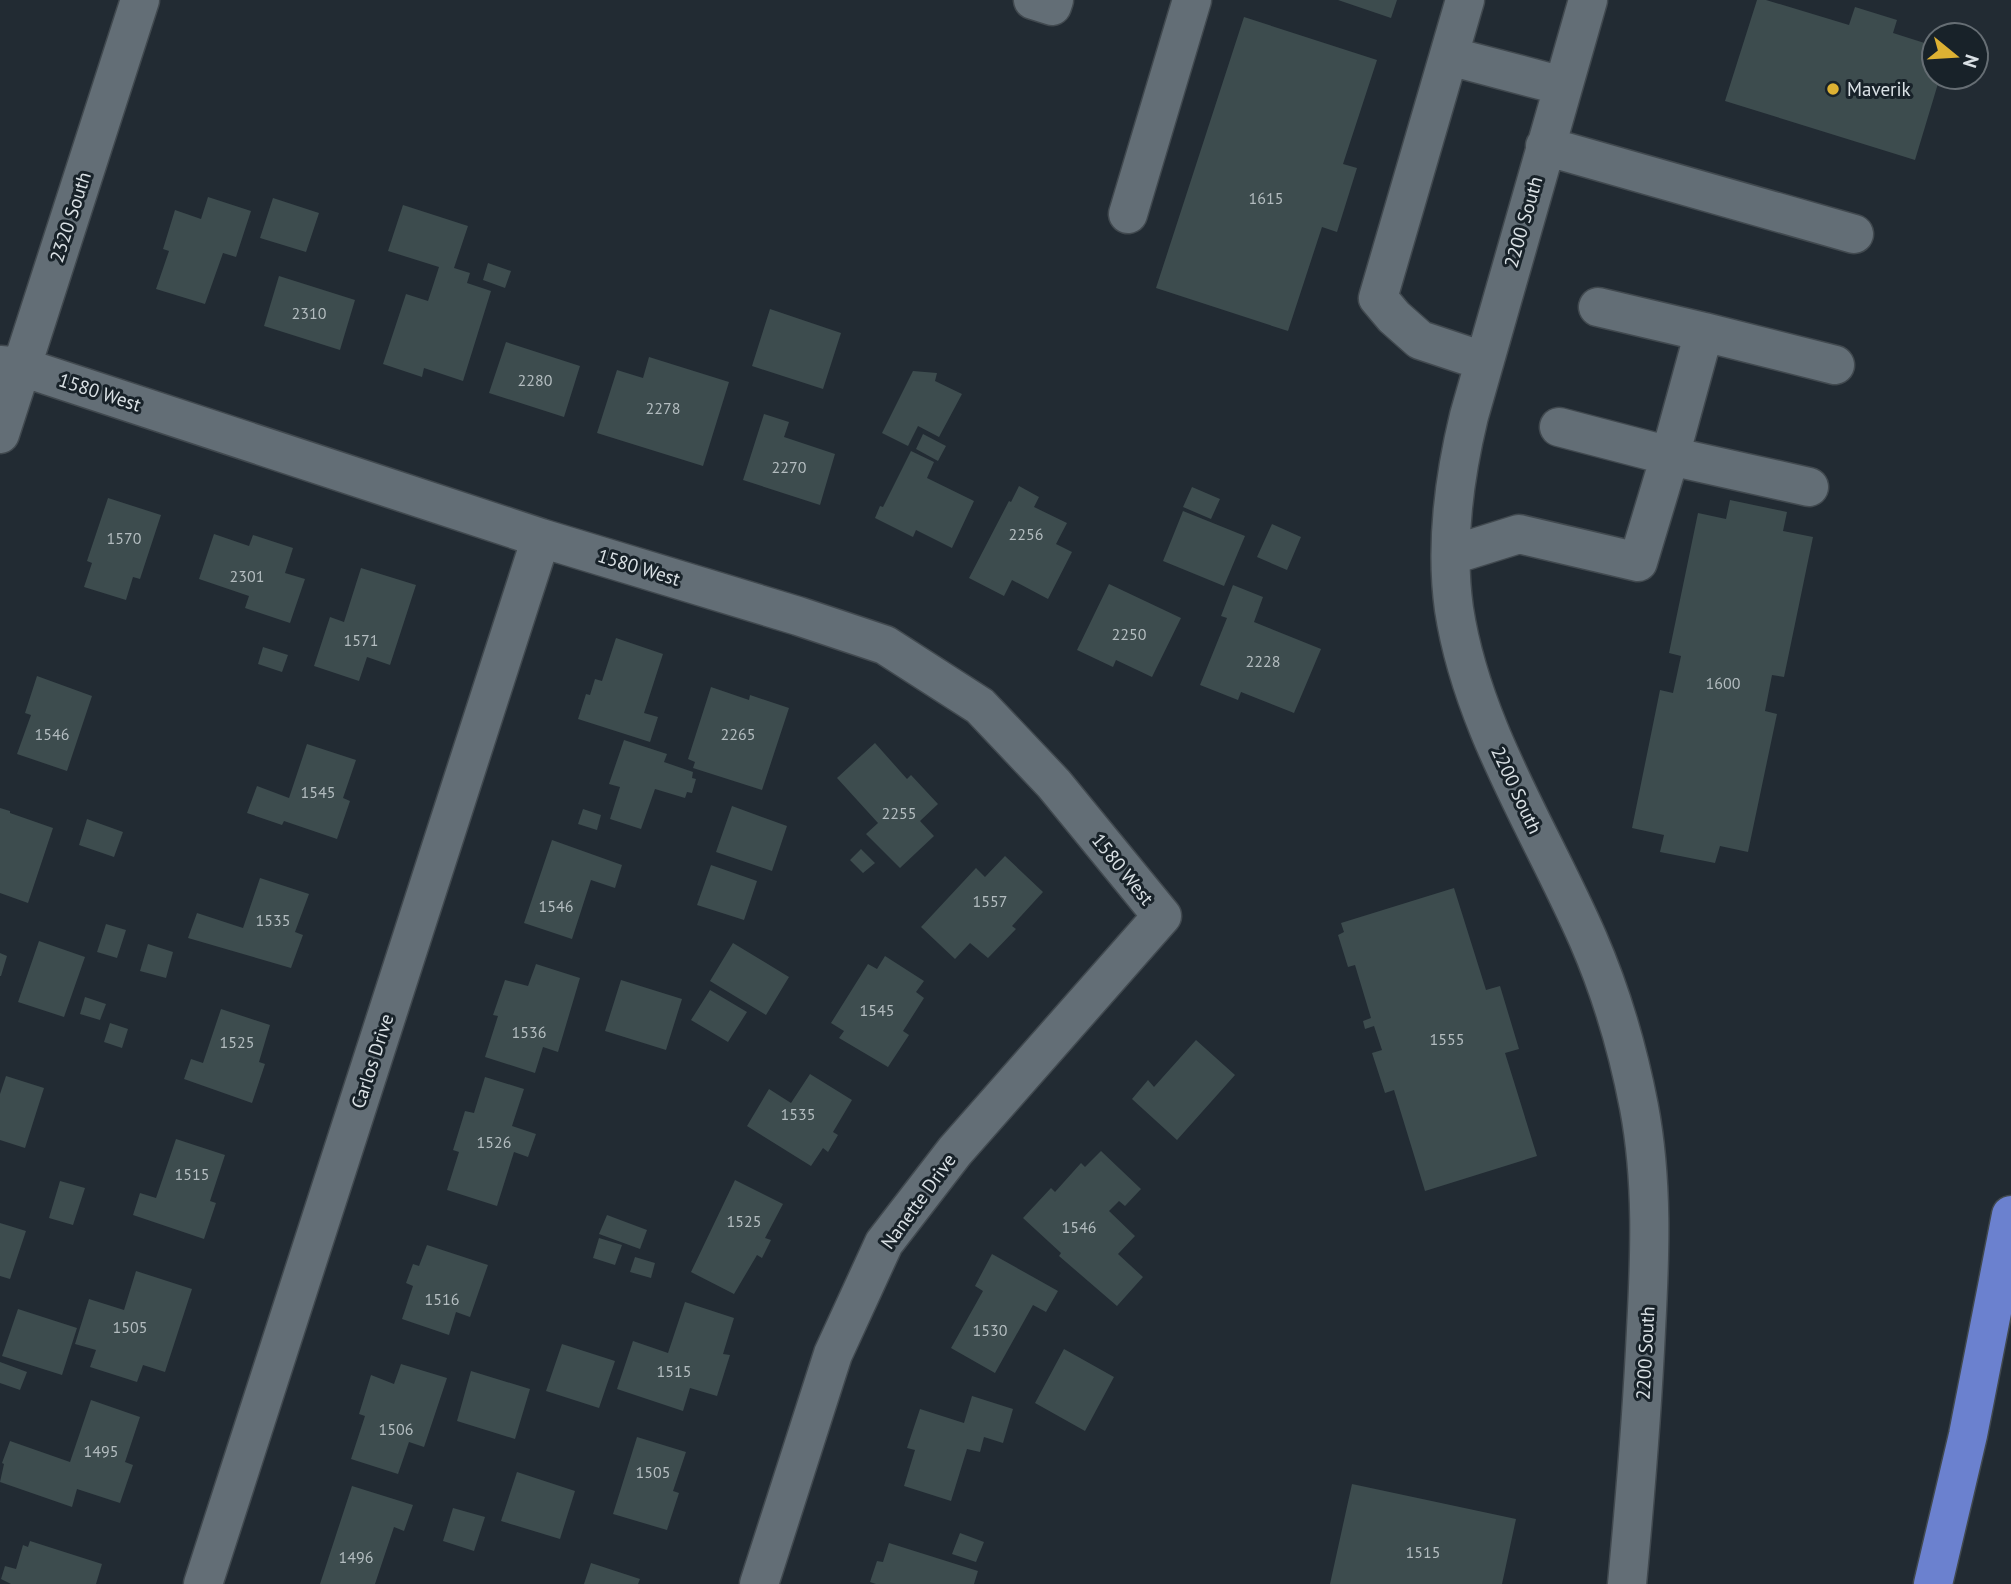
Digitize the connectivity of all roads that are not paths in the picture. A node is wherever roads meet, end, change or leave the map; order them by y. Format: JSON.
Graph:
{"nodes":[{"id":1,"x":140,"y":0,"type":"edge"},
{"id":2,"x":1033,"y":0,"type":"edge"},
{"id":3,"x":1054,"y":0,"type":"edge"},
{"id":4,"x":1192,"y":0,"type":"edge"},
{"id":5,"x":1465,"y":0,"type":"edge"},
{"id":6,"x":1588,"y":0,"type":"edge"},
{"id":7,"x":1449,"y":56,"type":"junction"},
{"id":8,"x":1563,"y":86,"type":"junction"},
{"id":9,"x":1545,"y":146,"type":"junction"},
{"id":10,"x":1128,"y":214,"type":"dead end"},
{"id":11,"x":1854,"y":234,"type":"dead end"},
{"id":12,"x":1598,"y":307,"type":"dead end"},
{"id":13,"x":1704,"y":332,"type":"junction"},
{"id":14,"x":1483,"y":361,"type":"junction"},
{"id":15,"x":1835,"y":365,"type":"dead end"},
{"id":16,"x":11,"y":366,"type":"edge"},
{"id":17,"x":1559,"y":427,"type":"dead end"},
{"id":18,"x":0,"y":434,"type":"edge"},
{"id":19,"x":1670,"y":456,"type":"junction"},
{"id":20,"x":1809,"y":487,"type":"dead end"},
{"id":21,"x":541,"y":538,"type":"junction"},
{"id":22,"x":1452,"y":555,"type":"junction"},
{"id":23,"x":1162,"y":916,"type":"joint"},
{"id":24,"x":2011,"y":1215,"type":"edge"},
{"id":25,"x":203,"y":1584,"type":"edge"},
{"id":26,"x":759,"y":1584,"type":"edge"},
{"id":27,"x":1627,"y":1584,"type":"edge"},
{"id":28,"x":1933,"y":1584,"type":"edge"}],
"edges":[{"from":1,"to":16,"type":"street","name":"2320 South"},
{"from":2,"to":3,"type":"street"},
{"from":4,"to":10,"type":"street"},
{"from":5,"to":7,"type":"street"},
{"from":6,"to":8,"type":"street","name":"2200 South"},
{"from":7,"to":8,"type":"street"},
{"from":7,"to":14,"type":"street"},
{"from":8,"to":9,"type":"street","name":"2200 South"},
{"from":9,"to":11,"type":"street"},
{"from":9,"to":14,"type":"street","name":"2200 South"},
{"from":12,"to":13,"type":"street"},
{"from":13,"to":15,"type":"street"},
{"from":13,"to":19,"type":"street"},
{"from":14,"to":22,"type":"street","name":"2200 South"},
{"from":16,"to":18,"type":"street","name":"2320 South"},
{"from":16,"to":21,"type":"street","name":"1580 West"},
{"from":17,"to":19,"type":"street"},
{"from":19,"to":20,"type":"street"},
{"from":19,"to":22,"type":"street"},
{"from":21,"to":23,"type":"street","name":"1580 West"},
{"from":21,"to":25,"type":"street","name":"Carlos Drive"},
{"from":22,"to":27,"type":"street","name":"2200 South"},
{"from":23,"to":26,"type":"street","name":"Nanette Drive"},
{"from":24,"to":28,"type":"highway"}]}
